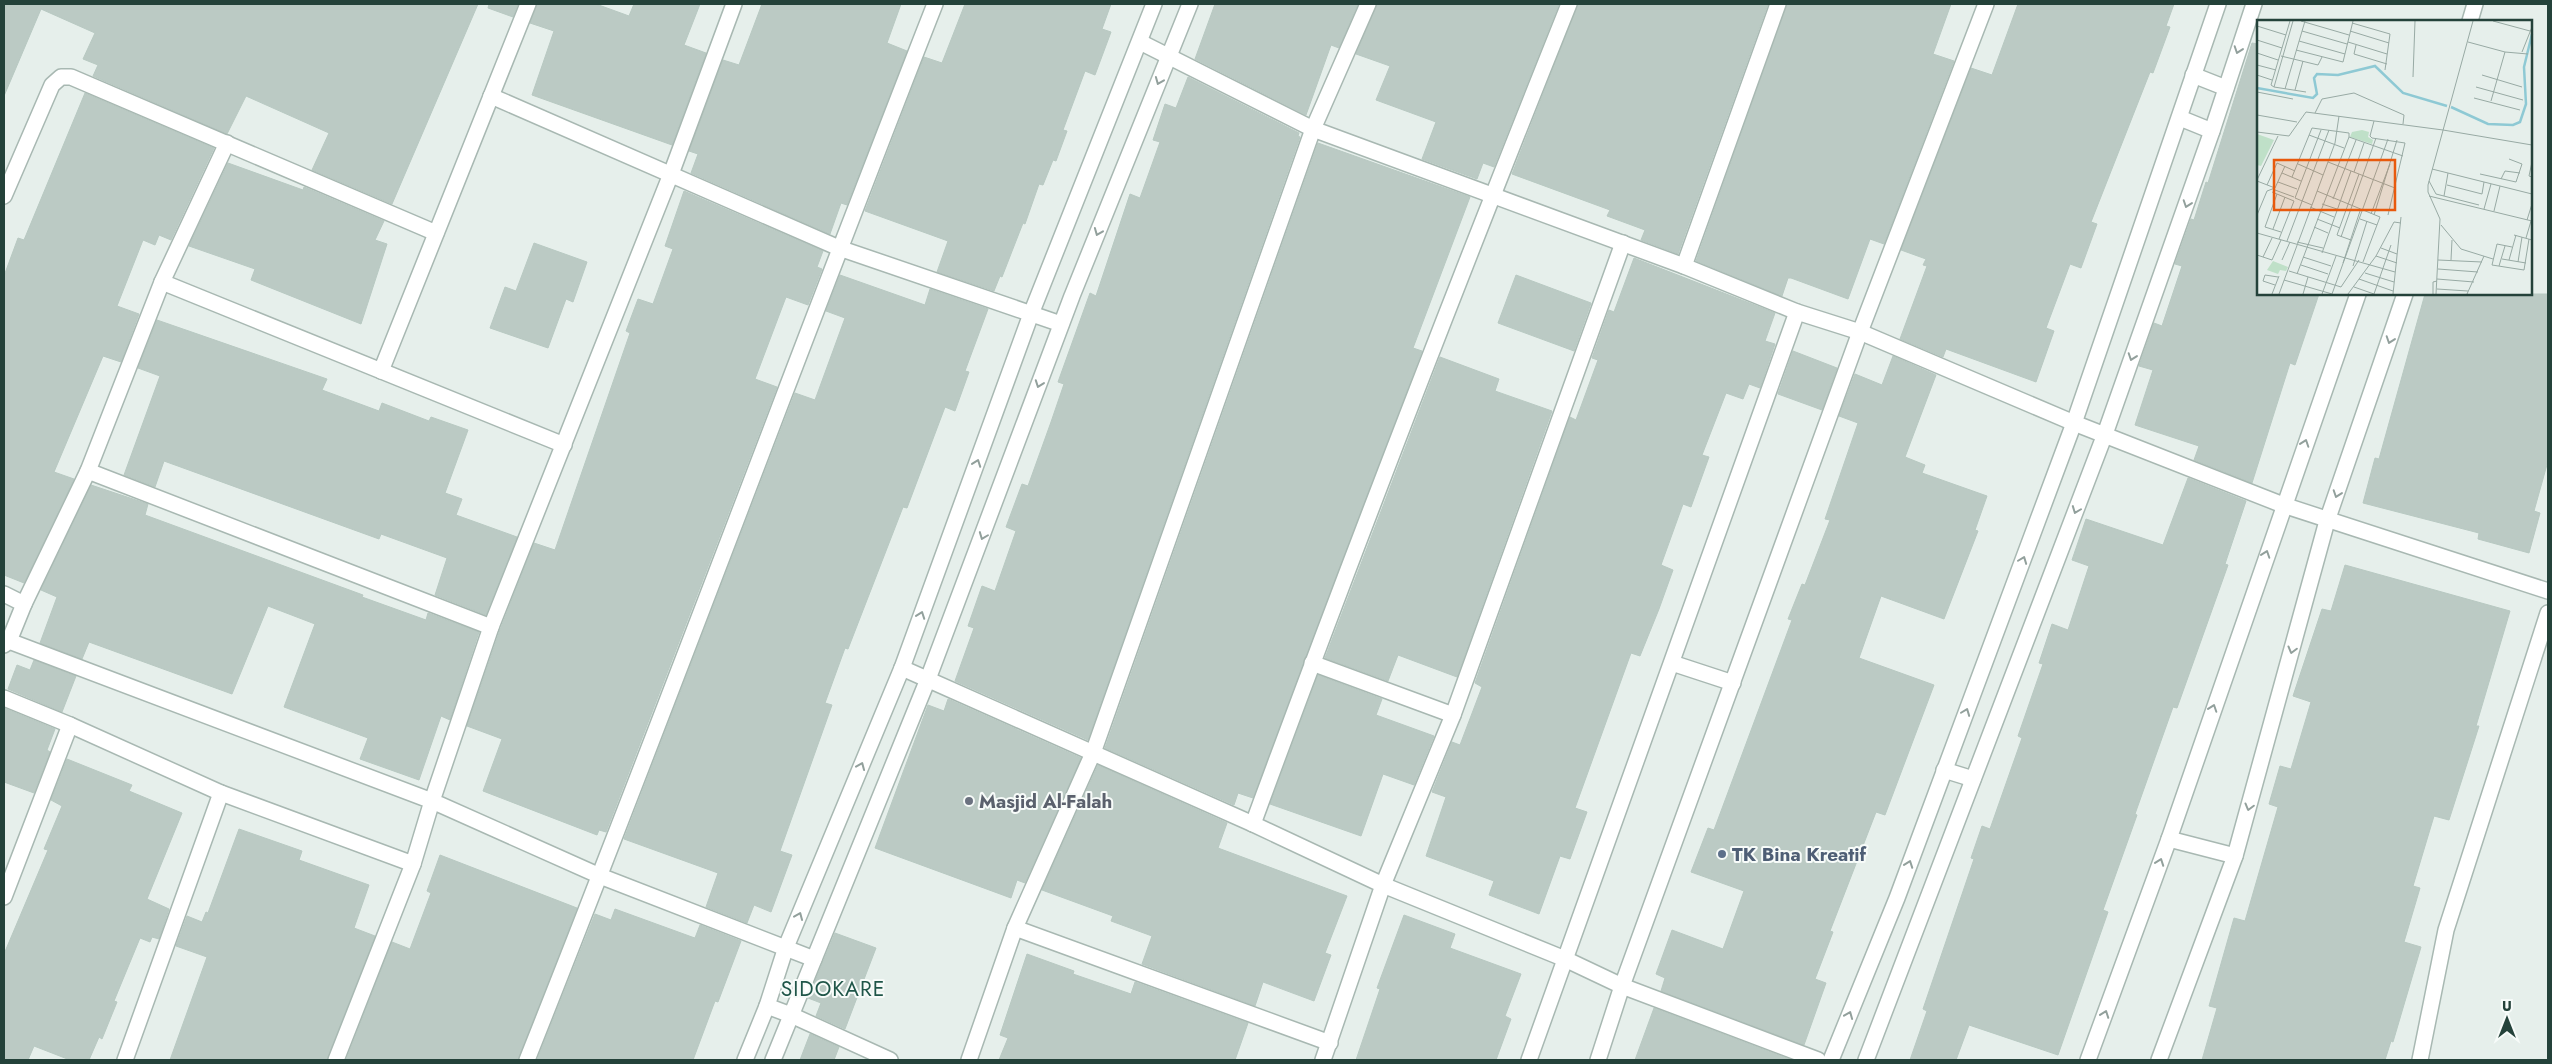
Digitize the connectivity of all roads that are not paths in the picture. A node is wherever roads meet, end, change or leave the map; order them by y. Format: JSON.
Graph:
{"nodes":[{"id":1,"x":528,"y":4,"type":"edge"},
{"id":2,"x":734,"y":4,"type":"edge"},
{"id":3,"x":935,"y":4,"type":"edge"},
{"id":4,"x":1154,"y":4,"type":"edge"},
{"id":5,"x":1190,"y":4,"type":"edge"},
{"id":6,"x":1368,"y":4,"type":"edge"},
{"id":7,"x":1569,"y":4,"type":"edge"},
{"id":8,"x":1778,"y":4,"type":"edge"},
{"id":9,"x":1986,"y":4,"type":"edge"},
{"id":10,"x":2218,"y":4,"type":"edge"},
{"id":11,"x":2254,"y":4,"type":"edge"},
{"id":12,"x":2475,"y":4,"type":"edge"},
{"id":13,"x":2470,"y":20,"type":"edge"},
{"id":14,"x":1140,"y":42,"type":"junction"},
{"id":15,"x":1169,"y":57,"type":"junction"},
{"id":16,"x":2193,"y":75,"type":"junction"},
{"id":17,"x":2226,"y":88,"type":"junction"},
{"id":18,"x":491,"y":96,"type":"junction"},
{"id":19,"x":2180,"y":118,"type":"junction"},
{"id":20,"x":1312,"y":129,"type":"junction"},
{"id":21,"x":2212,"y":131,"type":"junction"},
{"id":22,"x":227,"y":144,"type":"junction"},
{"id":23,"x":671,"y":174,"type":"junction"},
{"id":24,"x":4,"y":196,"type":"edge"},
{"id":25,"x":1492,"y":196,"type":"junction"},
{"id":26,"x":436,"y":233,"type":"junction"},
{"id":27,"x":1623,"y":243,"type":"junction"},
{"id":28,"x":839,"y":248,"type":"junction"},
{"id":29,"x":1684,"y":266,"type":"junction"},
{"id":30,"x":162,"y":282,"type":"junction"},
{"id":31,"x":2358,"y":295,"type":"edge"},
{"id":32,"x":2405,"y":295,"type":"edge"},
{"id":33,"x":1797,"y":312,"type":"junction"},
{"id":34,"x":1031,"y":314,"type":"junction"},
{"id":35,"x":1062,"y":324,"type":"junction"},
{"id":36,"x":1860,"y":332,"type":"junction"},
{"id":37,"x":381,"y":371,"type":"junction"},
{"id":38,"x":2074,"y":423,"type":"junction"},
{"id":39,"x":2105,"y":434,"type":"junction"},
{"id":40,"x":564,"y":445,"type":"junction"},
{"id":41,"x":88,"y":471,"type":"junction"},
{"id":42,"x":2283,"y":505,"type":"junction"},
{"id":43,"x":2327,"y":521,"type":"junction"},
{"id":44,"x":2548,"y":591,"type":"edge"},
{"id":45,"x":4,"y":594,"type":"edge"},
{"id":46,"x":24,"y":604,"type":"junction"},
{"id":47,"x":2548,"y":613,"type":"edge"},
{"id":48,"x":490,"y":627,"type":"junction"},
{"id":49,"x":6,"y":643,"type":"edge"},
{"id":50,"x":1312,"y":663,"type":"junction"},
{"id":51,"x":1672,"y":663,"type":"junction"},
{"id":52,"x":902,"y":668,"type":"junction"},
{"id":53,"x":928,"y":680,"type":"junction"},
{"id":54,"x":1733,"y":683,"type":"junction"},
{"id":55,"x":4,"y":698,"type":"edge"},
{"id":56,"x":1453,"y":715,"type":"junction"},
{"id":57,"x":70,"y":724,"type":"junction"},
{"id":58,"x":1093,"y":753,"type":"junction"},
{"id":59,"x":1944,"y":770,"type":"junction"},
{"id":60,"x":1973,"y":779,"type":"junction"},
{"id":61,"x":221,"y":793,"type":"junction"},
{"id":62,"x":432,"y":801,"type":"junction"},
{"id":63,"x":1253,"y":824,"type":"junction"},
{"id":64,"x":2169,"y":839,"type":"junction"},
{"id":65,"x":2235,"y":856,"type":"junction"},
{"id":66,"x":414,"y":864,"type":"junction"},
{"id":67,"x":600,"y":876,"type":"junction"},
{"id":68,"x":1383,"y":885,"type":"junction"},
{"id":69,"x":4,"y":897,"type":"edge"},
{"id":70,"x":1015,"y":928,"type":"junction"},
{"id":71,"x":786,"y":946,"type":"junction"},
{"id":72,"x":814,"y":959,"type":"junction"},
{"id":73,"x":1565,"y":959,"type":"junction"},
{"id":74,"x":1622,"y":986,"type":"junction"},
{"id":75,"x":767,"y":1006,"type":"junction"},
{"id":76,"x":791,"y":1015,"type":"junction"},
{"id":77,"x":1330,"y":1043,"type":"junction"},
{"id":78,"x":125,"y":1060,"type":"edge"},
{"id":79,"x":336,"y":1060,"type":"edge"},
{"id":80,"x":528,"y":1060,"type":"edge"},
{"id":81,"x":745,"y":1060,"type":"edge"},
{"id":82,"x":773,"y":1060,"type":"edge"},
{"id":83,"x":890,"y":1060,"type":"edge"},
{"id":84,"x":969,"y":1060,"type":"edge"},
{"id":85,"x":1323,"y":1060,"type":"edge"},
{"id":86,"x":1530,"y":1060,"type":"edge"},
{"id":87,"x":1598,"y":1060,"type":"edge"},
{"id":88,"x":1818,"y":1060,"type":"edge"},
{"id":89,"x":1830,"y":1060,"type":"edge"},
{"id":90,"x":1866,"y":1060,"type":"edge"},
{"id":91,"x":2088,"y":1060,"type":"edge"},
{"id":92,"x":2159,"y":1060,"type":"edge"},
{"id":93,"x":2420,"y":1060,"type":"edge"}],
"edges":[{"from":1,"to":18,"type":"street"},
{"from":2,"to":23,"type":"street"},
{"from":3,"to":28,"type":"street"},
{"from":4,"to":14,"type":"street"},
{"from":5,"to":15,"type":"street"},
{"from":6,"to":20,"type":"street"},
{"from":7,"to":25,"type":"street"},
{"from":8,"to":29,"type":"street"},
{"from":9,"to":36,"type":"street"},
{"from":10,"to":16,"type":"street"},
{"from":11,"to":17,"type":"street","one_way":true},
{"from":12,"to":13,"type":"street"},
{"from":14,"to":15,"type":"street"},
{"from":14,"to":34,"type":"street"},
{"from":15,"to":20,"type":"street"},
{"from":15,"to":35,"type":"street","one_way":true},
{"from":16,"to":17,"type":"street"},
{"from":16,"to":19,"type":"street"},
{"from":17,"to":21,"type":"street"},
{"from":18,"to":23,"type":"street"},
{"from":18,"to":26,"type":"street"},
{"from":19,"to":21,"type":"street"},
{"from":19,"to":38,"type":"street"},
{"from":20,"to":25,"type":"street"},
{"from":20,"to":58,"type":"street"},
{"from":21,"to":39,"type":"street","one_way":true},
{"from":22,"to":24,"type":"street"},
{"from":22,"to":26,"type":"street"},
{"from":22,"to":30,"type":"street"},
{"from":23,"to":28,"type":"street"},
{"from":23,"to":40,"type":"street"},
{"from":25,"to":27,"type":"street"},
{"from":25,"to":50,"type":"street"},
{"from":26,"to":37,"type":"street"},
{"from":27,"to":29,"type":"street"},
{"from":27,"to":56,"type":"street"},
{"from":28,"to":34,"type":"street"},
{"from":28,"to":67,"type":"street"},
{"from":29,"to":33,"type":"street"},
{"from":30,"to":37,"type":"street"},
{"from":30,"to":41,"type":"street"},
{"from":42,"to":31,"type":"street","one_way":true},
{"from":32,"to":43,"type":"street","one_way":true},
{"from":33,"to":36,"type":"street"},
{"from":33,"to":51,"type":"street"},
{"from":34,"to":35,"type":"street"},
{"from":52,"to":34,"type":"street","one_way":true},
{"from":35,"to":53,"type":"street","one_way":true},
{"from":36,"to":38,"type":"street"},
{"from":36,"to":54,"type":"street"},
{"from":37,"to":40,"type":"street"},
{"from":38,"to":39,"type":"street"},
{"from":59,"to":38,"type":"street","one_way":true},
{"from":39,"to":42,"type":"street"},
{"from":39,"to":60,"type":"street","one_way":true},
{"from":40,"to":48,"type":"street"},
{"from":41,"to":46,"type":"street"},
{"from":41,"to":48,"type":"street"},
{"from":42,"to":43,"type":"street"},
{"from":64,"to":42,"type":"street","one_way":true},
{"from":43,"to":44,"type":"street"},
{"from":43,"to":65,"type":"street","one_way":true},
{"from":45,"to":46,"type":"street"},
{"from":46,"to":49,"type":"street"},
{"from":47,"to":93,"type":"street"},
{"from":48,"to":62,"type":"street"},
{"from":49,"to":62,"type":"street"},
{"from":50,"to":56,"type":"street"},
{"from":50,"to":63,"type":"street"},
{"from":51,"to":54,"type":"street"},
{"from":51,"to":73,"type":"street"},
{"from":52,"to":53,"type":"street"},
{"from":71,"to":52,"type":"street","one_way":true},
{"from":53,"to":58,"type":"street"},
{"from":53,"to":72,"type":"street"},
{"from":54,"to":74,"type":"street"},
{"from":55,"to":57,"type":"street"},
{"from":56,"to":68,"type":"street"},
{"from":57,"to":61,"type":"street"},
{"from":57,"to":69,"type":"street"},
{"from":58,"to":63,"type":"street"},
{"from":58,"to":70,"type":"street"},
{"from":59,"to":60,"type":"street"},
{"from":89,"to":59,"type":"street","one_way":true},
{"from":60,"to":90,"type":"street"},
{"from":61,"to":66,"type":"street"},
{"from":61,"to":78,"type":"street"},
{"from":62,"to":66,"type":"street"},
{"from":62,"to":67,"type":"street"},
{"from":63,"to":68,"type":"street"},
{"from":64,"to":65,"type":"street"},
{"from":91,"to":64,"type":"street","one_way":true},
{"from":65,"to":92,"type":"street"},
{"from":66,"to":79,"type":"street"},
{"from":67,"to":71,"type":"street"},
{"from":67,"to":80,"type":"street"},
{"from":68,"to":73,"type":"street"},
{"from":68,"to":77,"type":"street"},
{"from":70,"to":77,"type":"street"},
{"from":70,"to":84,"type":"street"},
{"from":71,"to":72,"type":"street"},
{"from":71,"to":75,"type":"street"},
{"from":72,"to":76,"type":"street"},
{"from":73,"to":74,"type":"street"},
{"from":73,"to":86,"type":"street"},
{"from":74,"to":87,"type":"street"},
{"from":74,"to":88,"type":"street"},
{"from":75,"to":76,"type":"street"},
{"from":75,"to":81,"type":"street"},
{"from":76,"to":82,"type":"street"},
{"from":76,"to":83,"type":"street"},
{"from":77,"to":85,"type":"street"}]}
